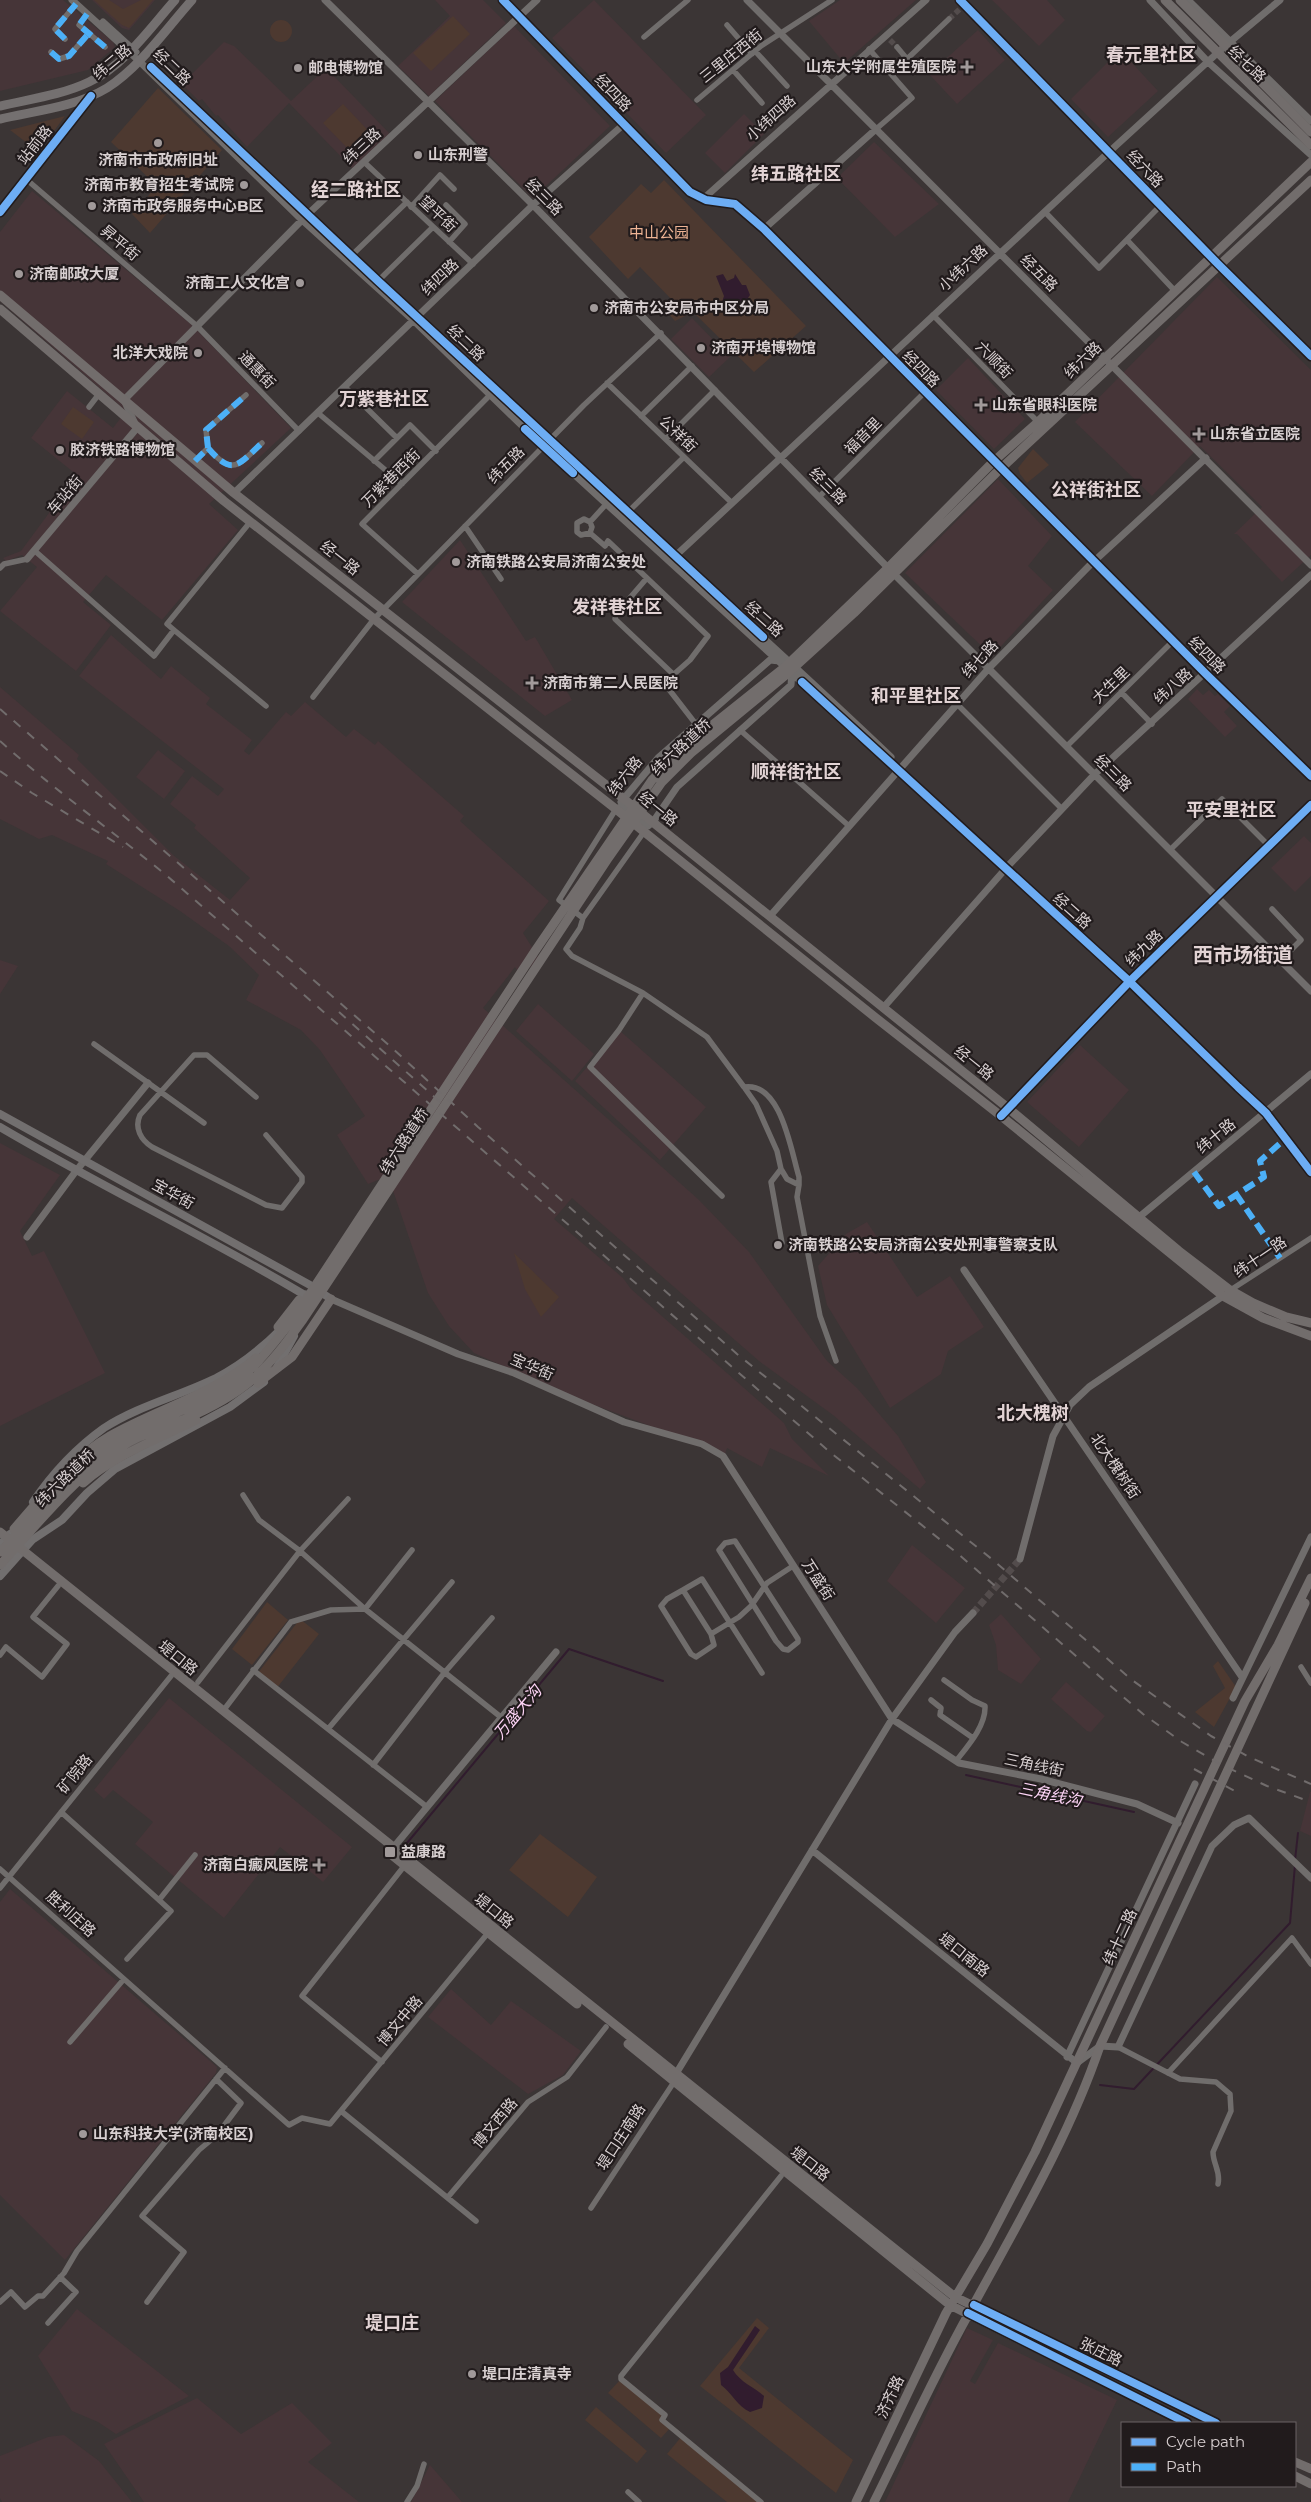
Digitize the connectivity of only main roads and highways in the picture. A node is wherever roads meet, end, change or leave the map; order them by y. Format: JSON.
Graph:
{"nodes":[{"id":1,"x":175,"y":0,"type":"edge"},
{"id":2,"x":192,"y":0,"type":"edge"},
{"id":3,"x":503,"y":0,"type":"edge"},
{"id":4,"x":1165,"y":0,"type":"edge"},
{"id":5,"x":1180,"y":0,"type":"edge"},
{"id":6,"x":0,"y":106,"type":"edge"},
{"id":7,"x":0,"y":119,"type":"edge"},
{"id":8,"x":1311,"y":132,"type":"edge"},
{"id":9,"x":1311,"y":145,"type":"edge"},
{"id":10,"x":1311,"y":162,"type":"edge"},
{"id":11,"x":1311,"y":180,"type":"edge"},
{"id":12,"x":0,"y":295,"type":"edge"},
{"id":13,"x":0,"y":310,"type":"edge"},
{"id":14,"x":994,"y":461,"type":"junction"},
{"id":15,"x":1002,"y":468,"type":"junction"},
{"id":16,"x":890,"y":570,"type":"junction"},
{"id":17,"x":786,"y":668,"type":"joint"},
{"id":18,"x":1311,"y":776,"type":"edge"},
{"id":19,"x":0,"y":1114,"type":"edge"},
{"id":20,"x":0,"y":1127,"type":"edge"},
{"id":21,"x":310,"y":1285,"type":"junction"},
{"id":22,"x":1226,"y":1293,"type":"junction"},
{"id":23,"x":303,"y":1294,"type":"junction"},
{"id":24,"x":331,"y":1299,"type":"junction"},
{"id":25,"x":299,"y":1318,"type":"junction"},
{"id":26,"x":1311,"y":1323,"type":"edge"},
{"id":27,"x":1311,"y":1336,"type":"edge"},
{"id":28,"x":14,"y":1529,"type":"junction"},
{"id":29,"x":32,"y":1540,"type":"junction"},
{"id":30,"x":2,"y":1542,"type":"edge"},
{"id":31,"x":20,"y":1552,"type":"junction"},
{"id":32,"x":0,"y":1566,"type":"edge"},
{"id":33,"x":0,"y":1576,"type":"edge"},
{"id":34,"x":1311,"y":1578,"type":"edge"},
{"id":35,"x":1311,"y":1590,"type":"edge"},
{"id":36,"x":674,"y":2078,"type":"junction"},
{"id":37,"x":953,"y":2301,"type":"junction"},
{"id":38,"x":974,"y":2305,"type":"junction"},
{"id":39,"x":968,"y":2314,"type":"junction"},
{"id":40,"x":1185,"y":2422,"type":"edge"},
{"id":41,"x":1214,"y":2422,"type":"edge"},
{"id":42,"x":1296,"y":2462,"type":"edge"},
{"id":43,"x":1311,"y":2469,"type":"edge"},
{"id":44,"x":1296,"y":2476,"type":"edge"},
{"id":45,"x":1311,"y":2484,"type":"edge"},
{"id":46,"x":856,"y":2502,"type":"edge"},
{"id":47,"x":874,"y":2502,"type":"edge"}],
"edges":[{"from":1,"to":6,"type":"highway","name":"纬二路"},
{"from":2,"to":7,"type":"highway","name":"纬二路"},
{"from":3,"to":14,"type":"main road","name":"经四路"},
{"from":4,"to":9,"type":"main road","name":"经七路"},
{"from":5,"to":8,"type":"main road","name":"经七路"},
{"from":10,"to":14,"type":"main road","name":"纬六路"},
{"from":11,"to":15,"type":"main road","name":"纬六路"},
{"from":12,"to":22,"type":"main road","name":"经一路"},
{"from":13,"to":22,"type":"main road","name":"经一路"},
{"from":14,"to":15,"type":"main road","name":"经四路"},
{"from":14,"to":16,"type":"main road","name":"纬六路"},
{"from":15,"to":16,"type":"main road","name":"纬六路"},
{"from":15,"to":18,"type":"main road","name":"经四路"},
{"from":16,"to":17,"type":"main road","name":"纬六路"},
{"from":17,"to":25,"type":"main road","name":"纬六路道桥"},
{"from":19,"to":21,"type":"main road","name":"宝华街"},
{"from":20,"to":23,"type":"main road","name":"宝华街"},
{"from":21,"to":23,"type":"main road"},
{"from":21,"to":24,"type":"main road","name":"宝华街"},
{"from":22,"to":26,"type":"main road","name":"经一路"},
{"from":22,"to":27,"type":"main road","name":"经一路"},
{"from":23,"to":24,"type":"main road","name":"宝华街"},
{"from":23,"to":28,"type":"main road"},
{"from":24,"to":29,"type":"main road"},
{"from":25,"to":28,"type":"main road"},
{"from":25,"to":29,"type":"main road"},
{"from":25,"to":30,"type":"main road","name":"纬六路道桥"},
{"from":25,"to":32,"type":"main road","name":"纬六路道桥"},
{"from":28,"to":30,"type":"main road"},
{"from":29,"to":31,"type":"main road"},
{"from":30,"to":31,"type":"main road","name":"堤口路"},
{"from":31,"to":33,"type":"main road"},
{"from":31,"to":36,"type":"main road","name":"堤口路"},
{"from":31,"to":36,"type":"main road","name":"堤口路"},
{"from":34,"to":37,"type":"main road","name":"纬十二路"},
{"from":35,"to":38,"type":"main road","name":"纬十二路"},
{"from":36,"to":37,"type":"main road","name":"堤口路"},
{"from":37,"to":38,"type":"main road","name":"堤口路"},
{"from":37,"to":39,"type":"main road","name":"张庄路"},
{"from":37,"to":46,"type":"main road","name":"济齐路"},
{"from":38,"to":39,"type":"main road","name":"纬十二路"},
{"from":38,"to":41,"type":"main road","name":"张庄路"},
{"from":39,"to":40,"type":"main road","name":"张庄路"},
{"from":39,"to":47,"type":"main road"},
{"from":42,"to":43,"type":"main road"},
{"from":44,"to":45,"type":"main road"}]}
